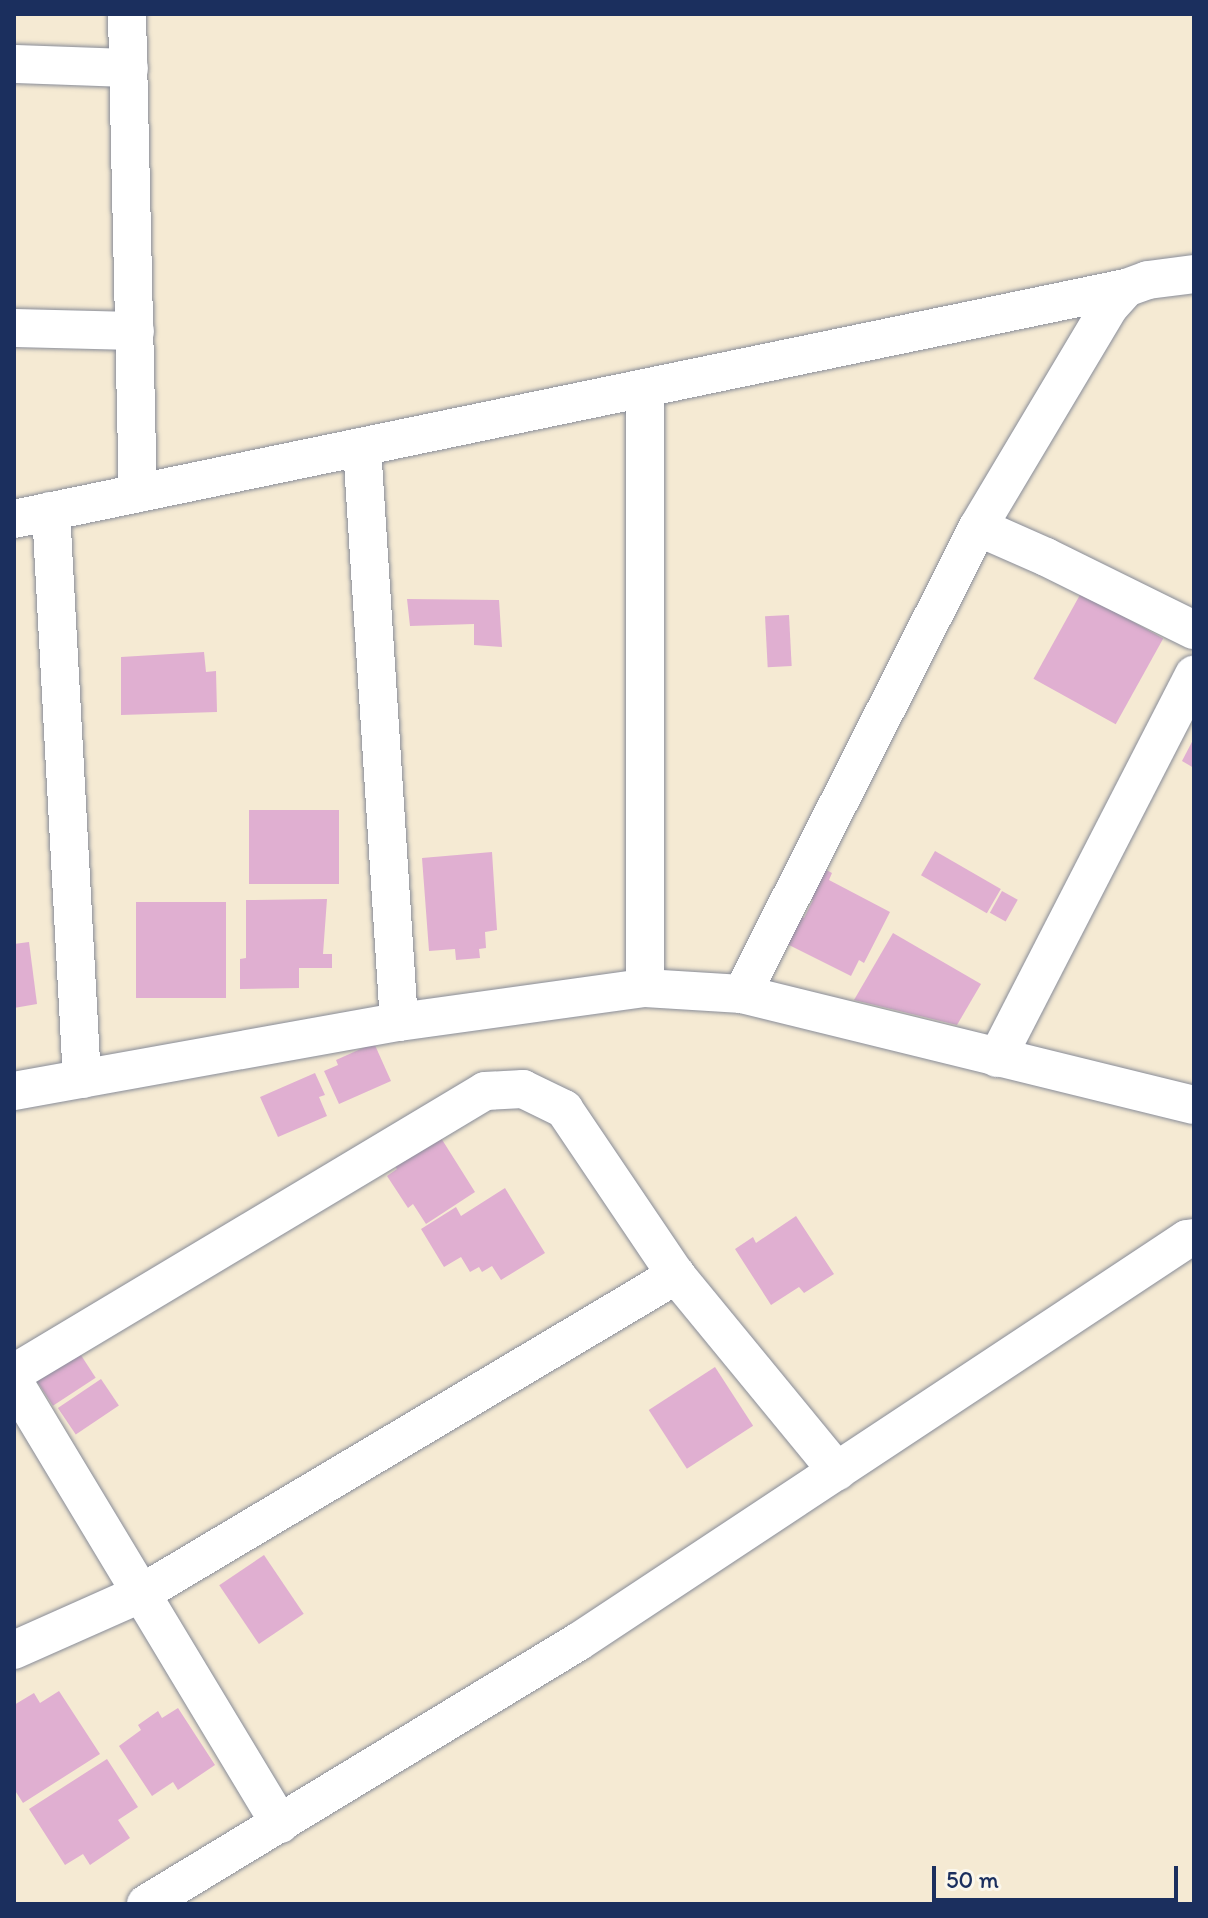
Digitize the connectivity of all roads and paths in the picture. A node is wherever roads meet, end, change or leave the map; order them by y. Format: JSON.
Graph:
{"nodes":[{"id":1,"x":127,"y":14,"type":"edge"},
{"id":2,"x":14,"y":64,"type":"edge"},
{"id":3,"x":129,"y":68,"type":"junction"},
{"id":4,"x":1194,"y":274,"type":"edge"},
{"id":5,"x":1126,"y":288,"type":"junction"},
{"id":6,"x":14,"y":328,"type":"edge"},
{"id":7,"x":135,"y":331,"type":"junction"},
{"id":8,"x":645,"y":388,"type":"junction"},
{"id":9,"x":362,"y":447,"type":"junction"},
{"id":10,"x":138,"y":493,"type":"junction"},
{"id":11,"x":51,"y":511,"type":"junction"},
{"id":12,"x":14,"y":519,"type":"edge"},
{"id":13,"x":978,"y":527,"type":"junction"},
{"id":14,"x":1194,"y":630,"type":"edge"},
{"id":15,"x":1194,"y":675,"type":"edge"},
{"id":16,"x":645,"y":988,"type":"junction"},
{"id":17,"x":742,"y":994,"type":"junction"},
{"id":18,"x":399,"y":1022,"type":"junction"},
{"id":19,"x":997,"y":1058,"type":"junction"},
{"id":20,"x":82,"y":1079,"type":"junction"},
{"id":21,"x":14,"y":1091,"type":"edge"},
{"id":22,"x":1194,"y":1105,"type":"edge"},
{"id":23,"x":1194,"y":1238,"type":"edge"},
{"id":24,"x":676,"y":1275,"type":"junction"},
{"id":25,"x":14,"y":1373,"type":"edge"},
{"id":26,"x":14,"y":1382,"type":"edge"},
{"id":27,"x":837,"y":1471,"type":"junction"},
{"id":28,"x":142,"y":1593,"type":"junction"},
{"id":29,"x":14,"y":1650,"type":"edge"},
{"id":30,"x":280,"y":1824,"type":"junction"},
{"id":31,"x":146,"y":1904,"type":"edge"}],
"edges":[{"from":1,"to":3,"type":"street"},
{"from":2,"to":3,"type":"street"},
{"from":3,"to":7,"type":"street"},
{"from":4,"to":5,"type":"street"},
{"from":5,"to":8,"type":"street"},
{"from":5,"to":13,"type":"street"},
{"from":6,"to":7,"type":"street"},
{"from":7,"to":10,"type":"street"},
{"from":8,"to":9,"type":"street"},
{"from":8,"to":16,"type":"street"},
{"from":9,"to":10,"type":"street"},
{"from":9,"to":18,"type":"street"},
{"from":10,"to":11,"type":"street"},
{"from":11,"to":12,"type":"street"},
{"from":11,"to":20,"type":"street"},
{"from":13,"to":14,"type":"street"},
{"from":13,"to":17,"type":"street"},
{"from":15,"to":19,"type":"street"},
{"from":16,"to":17,"type":"street"},
{"from":16,"to":18,"type":"street"},
{"from":17,"to":19,"type":"street"},
{"from":18,"to":20,"type":"street"},
{"from":19,"to":22,"type":"street"},
{"from":20,"to":21,"type":"street"},
{"from":23,"to":27,"type":"street"},
{"from":24,"to":25,"type":"street"},
{"from":24,"to":27,"type":"street"},
{"from":24,"to":28,"type":"street"},
{"from":26,"to":28,"type":"street"},
{"from":27,"to":30,"type":"street"},
{"from":28,"to":29,"type":"street"},
{"from":28,"to":30,"type":"street"},
{"from":30,"to":31,"type":"street"}]}
